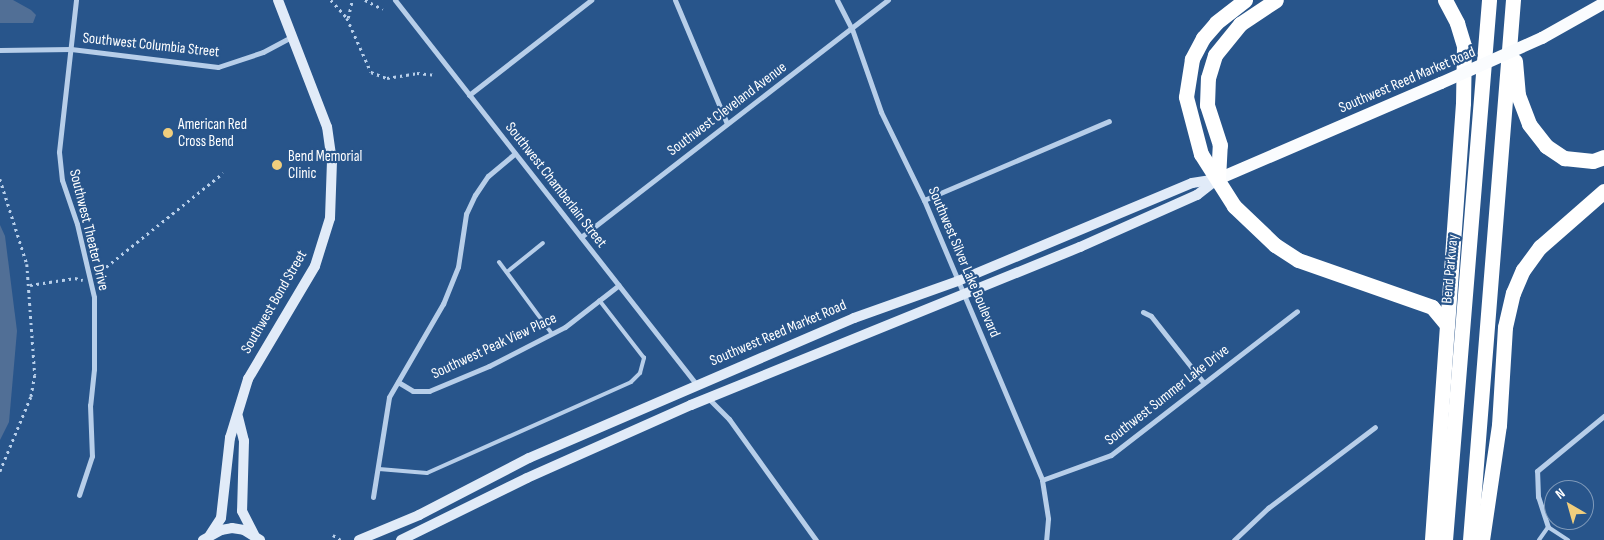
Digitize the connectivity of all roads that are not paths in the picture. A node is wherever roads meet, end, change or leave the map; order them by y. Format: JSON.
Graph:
{"nodes":[{"id":1,"x":76,"y":0,"type":"edge"},
{"id":2,"x":278,"y":0,"type":"edge"},
{"id":3,"x":395,"y":0,"type":"edge"},
{"id":4,"x":591,"y":0,"type":"edge"},
{"id":5,"x":674,"y":0,"type":"edge"},
{"id":6,"x":837,"y":0,"type":"edge"},
{"id":7,"x":888,"y":0,"type":"edge"},
{"id":8,"x":1245,"y":0,"type":"edge"},
{"id":9,"x":1276,"y":0,"type":"edge"},
{"id":10,"x":1445,"y":0,"type":"edge"},
{"id":11,"x":1489,"y":0,"type":"edge"},
{"id":12,"x":1513,"y":0,"type":"edge"},
{"id":13,"x":1604,"y":4,"type":"edge"},
{"id":14,"x":1511,"y":19,"type":"junction"},
{"id":15,"x":852,"y":29,"type":"junction"},
{"id":16,"x":293,"y":36,"type":"junction"},
{"id":17,"x":71,"y":49,"type":"junction"},
{"id":18,"x":0,"y":50,"type":"edge"},
{"id":19,"x":469,"y":95,"type":"junction"},
{"id":20,"x":1109,"y":121,"type":"dead end"},
{"id":21,"x":727,"y":124,"type":"junction"},
{"id":22,"x":515,"y":154,"type":"junction"},
{"id":23,"x":1604,"y":157,"type":"edge"},
{"id":24,"x":1218,"y":179,"type":"junction"},
{"id":25,"x":1604,"y":191,"type":"edge"},
{"id":26,"x":924,"y":200,"type":"junction"},
{"id":27,"x":581,"y":237,"type":"junction"},
{"id":28,"x":543,"y":243,"type":"dead end"},
{"id":29,"x":499,"y":262,"type":"dead end"},
{"id":30,"x":506,"y":272,"type":"junction"},
{"id":31,"x":958,"y":281,"type":"junction"},
{"id":32,"x":619,"y":285,"type":"junction"},
{"id":33,"x":964,"y":295,"type":"junction"},
{"id":34,"x":600,"y":300,"type":"junction"},
{"id":35,"x":1297,"y":311,"type":"dead end"},
{"id":36,"x":1143,"y":312,"type":"dead end"},
{"id":37,"x":1446,"y":325,"type":"junction"},
{"id":38,"x":552,"y":334,"type":"junction"},
{"id":39,"x":398,"y":382,"type":"junction"},
{"id":40,"x":1204,"y":383,"type":"junction"},
{"id":41,"x":697,"y":385,"type":"junction"},
{"id":42,"x":708,"y":398,"type":"junction"},
{"id":43,"x":1604,"y":416,"type":"edge"},
{"id":44,"x":238,"y":417,"type":"junction"},
{"id":45,"x":1375,"y":427,"type":"dead end"},
{"id":46,"x":379,"y":469,"type":"junction"},
{"id":47,"x":1042,"y":480,"type":"junction"},
{"id":48,"x":79,"y":495,"type":"dead end"},
{"id":49,"x":373,"y":497,"type":"dead end"},
{"id":50,"x":1544,"y":516,"type":"edge"},
{"id":51,"x":1551,"y":530,"type":"edge"},
{"id":52,"x":206,"y":537,"type":"edge"},
{"id":53,"x":257,"y":538,"type":"edge"},
{"id":54,"x":359,"y":540,"type":"edge"},
{"id":55,"x":401,"y":540,"type":"edge"},
{"id":56,"x":816,"y":540,"type":"edge"},
{"id":57,"x":1046,"y":540,"type":"edge"},
{"id":58,"x":1234,"y":540,"type":"edge"},
{"id":59,"x":1432,"y":540,"type":"edge"},
{"id":60,"x":1446,"y":540,"type":"edge"},
{"id":61,"x":1470,"y":540,"type":"edge"},
{"id":62,"x":1482,"y":540,"type":"edge"},
{"id":63,"x":1568,"y":540,"type":"edge"}],
"edges":[{"from":1,"to":17,"type":"street","name":"Southwest Theater Drive"},
{"from":2,"to":16,"type":"main road","name":"Southwest Bond Street"},
{"from":3,"to":19,"type":"street","name":"Southwest Chamberlain Street"},
{"from":4,"to":19,"type":"street"},
{"from":5,"to":21,"type":"street"},
{"from":6,"to":15,"type":"street","name":"Southwest Silver Lake Boulevard"},
{"from":7,"to":15,"type":"street","name":"Southwest Cleveland Avenue"},
{"from":8,"to":24,"type":"highway"},
{"from":9,"to":24,"type":"highway"},
{"from":10,"to":37,"type":"highway"},
{"from":11,"to":60,"type":"highway","name":"Bend Parkway"},
{"from":12,"to":14,"type":"highway"},
{"from":13,"to":24,"type":"main road","name":"Southwest Reed Market Road","bridge":true},
{"from":14,"to":23,"type":"highway"},
{"from":14,"to":61,"type":"highway"},
{"from":15,"to":21,"type":"street","name":"Southwest Cleveland Avenue"},
{"from":15,"to":26,"type":"street","name":"Southwest Silver Lake Boulevard"},
{"from":16,"to":17,"type":"street","name":"Southwest Columbia Street"},
{"from":16,"to":44,"type":"main road","name":"Southwest Bond Street"},
{"from":17,"to":18,"type":"street","name":"Southwest Columbia Street"},
{"from":17,"to":48,"type":"street","name":"Southwest Theater Drive"},
{"from":19,"to":22,"type":"street","name":"Southwest Chamberlain Street"},
{"from":20,"to":26,"type":"street"},
{"from":21,"to":27,"type":"street","name":"Southwest Cleveland Avenue"},
{"from":22,"to":27,"type":"street","name":"Southwest Chamberlain Street"},
{"from":22,"to":39,"type":"street"},
{"from":24,"to":31,"type":"main road","name":"Southwest Reed Market Road"},
{"from":24,"to":33,"type":"main road","name":"Southwest Reed Market Road"},
{"from":24,"to":37,"type":"highway"},
{"from":25,"to":62,"type":"highway"},
{"from":26,"to":31,"type":"street","name":"Southwest Silver Lake Boulevard"},
{"from":27,"to":32,"type":"street","name":"Southwest Chamberlain Street"},
{"from":28,"to":30,"type":"lane"},
{"from":29,"to":30,"type":"lane"},
{"from":30,"to":38,"type":"lane"},
{"from":31,"to":33,"type":"street","name":"Southwest Silver Lake Boulevard"},
{"from":31,"to":41,"type":"main road","name":"Southwest Reed Market Road"},
{"from":32,"to":34,"type":"street","name":"Southwest Peak View Place"},
{"from":32,"to":41,"type":"street","name":"Southwest Chamberlain Street"},
{"from":33,"to":42,"type":"main road","name":"Southwest Reed Market Road"},
{"from":33,"to":47,"type":"street","name":"Southwest Silver Lake Boulevard"},
{"from":34,"to":38,"type":"street","name":"Southwest Peak View Place"},
{"from":34,"to":46,"type":"lane"},
{"from":35,"to":40,"type":"street","name":"Southwest Summer Lake Drive"},
{"from":36,"to":40,"type":"street"},
{"from":37,"to":59,"type":"highway"},
{"from":38,"to":39,"type":"street","name":"Southwest Peak View Place"},
{"from":39,"to":46,"type":"street"},
{"from":40,"to":47,"type":"street","name":"Southwest Summer Lake Drive"},
{"from":41,"to":54,"type":"main road","name":"Southwest Reed Market Road"},
{"from":42,"to":55,"type":"main road","name":"Southwest Reed Market Road"},
{"from":42,"to":56,"type":"street"},
{"from":43,"to":50,"type":"street"},
{"from":44,"to":52,"type":"main road","name":"Southwest Bond Street"},
{"from":44,"to":53,"type":"main road","name":"Southwest Bond Street"},
{"from":45,"to":58,"type":"street"},
{"from":46,"to":49,"type":"street"},
{"from":47,"to":57,"type":"street","name":"Southwest Silver Lake Boulevard"},
{"from":51,"to":63,"type":"lane"},
{"from":52,"to":53,"type":"main road"}]}
